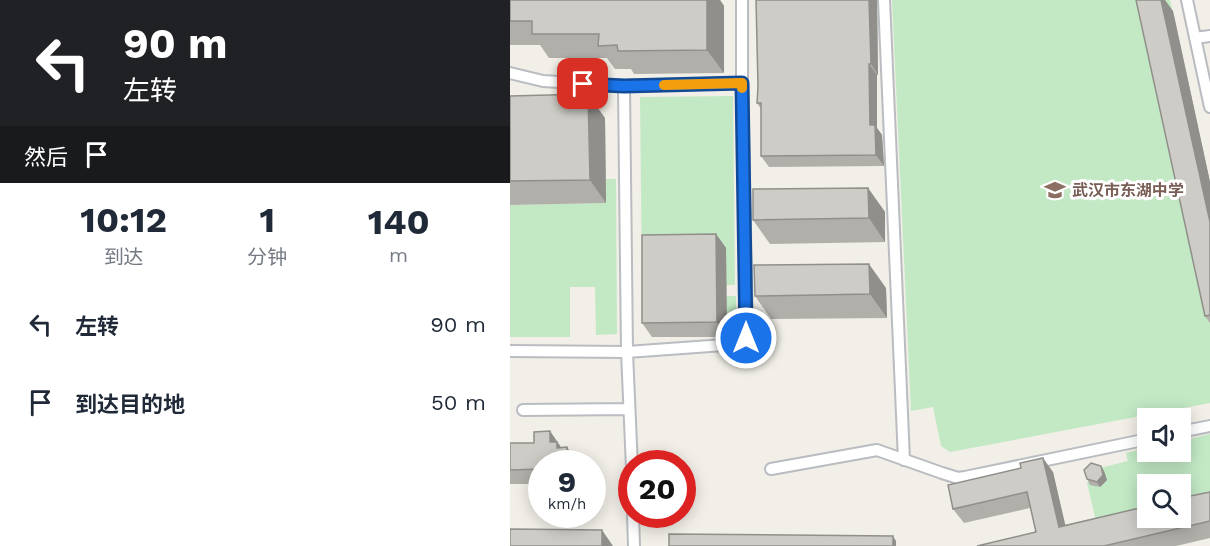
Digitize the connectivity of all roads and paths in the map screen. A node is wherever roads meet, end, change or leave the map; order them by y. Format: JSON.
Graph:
{"nodes":[{"id":1,"x":742,"y":0,"type":"edge"},
{"id":2,"x":885,"y":0,"type":"edge"},
{"id":3,"x":1187,"y":0,"type":"edge"},
{"id":4,"x":1210,"y":36,"type":"edge"},
{"id":5,"x":1195,"y":38,"type":"junction"},
{"id":6,"x":510,"y":72,"type":"edge"},
{"id":7,"x":742,"y":83,"type":"junction"},
{"id":8,"x":624,"y":86,"type":"junction"},
{"id":9,"x":1210,"y":107,"type":"edge"},
{"id":10,"x":510,"y":351,"type":"edge"},
{"id":11,"x":627,"y":352,"type":"junction"},
{"id":12,"x":629,"y":409,"type":"junction"},
{"id":13,"x":523,"y":410,"type":"dead end"},
{"id":14,"x":1210,"y":426,"type":"edge"},
{"id":15,"x":1191,"y":430,"type":"edge"},
{"id":16,"x":1137,"y":441,"type":"edge"},
{"id":17,"x":631,"y":450,"type":"edge"},
{"id":18,"x":904,"y":460,"type":"junction"},
{"id":19,"x":771,"y":469,"type":"dead end"},
{"id":20,"x":633,"y":528,"type":"edge"},
{"id":21,"x":634,"y":546,"type":"edge"}],
"edges":[{"from":1,"to":7,"type":"lane"},
{"from":2,"to":18,"type":"lane"},
{"from":3,"to":5,"type":"lane"},
{"from":4,"to":5,"type":"lane"},
{"from":5,"to":9,"type":"lane"},
{"from":6,"to":8,"type":"lane"},
{"from":7,"to":8,"type":"lane"},
{"from":7,"to":11,"type":"lane"},
{"from":8,"to":11,"type":"lane"},
{"from":10,"to":11,"type":"lane"},
{"from":11,"to":12,"type":"lane"},
{"from":12,"to":13,"type":"lane"},
{"from":12,"to":17,"type":"lane"},
{"from":14,"to":15,"type":"lane"},
{"from":16,"to":18,"type":"lane"},
{"from":18,"to":19,"type":"lane"},
{"from":20,"to":21,"type":"lane"}]}
